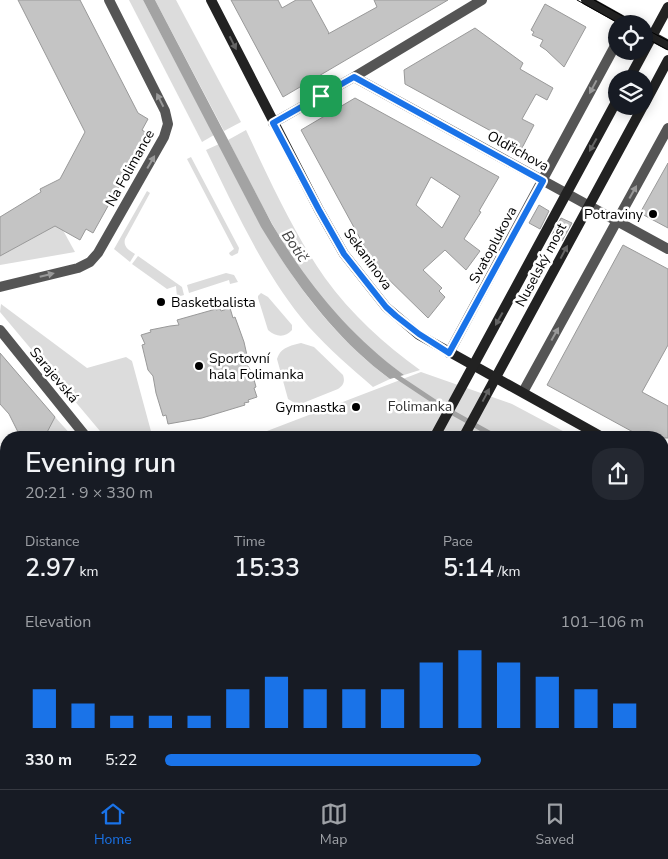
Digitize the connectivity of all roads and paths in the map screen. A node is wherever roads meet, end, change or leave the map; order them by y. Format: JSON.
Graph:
{"nodes":[{"id":1,"x":109,"y":0,"type":"edge"},
{"id":2,"x":211,"y":0,"type":"edge"},
{"id":3,"x":482,"y":0,"type":"edge"},
{"id":4,"x":586,"y":0,"type":"edge"},
{"id":5,"x":668,"y":7,"type":"edge"},
{"id":6,"x":612,"y":15,"type":"edge"},
{"id":7,"x":653,"y":37,"type":"edge"},
{"id":8,"x":668,"y":45,"type":"edge"},
{"id":9,"x":608,"y":59,"type":"edge"},
{"id":10,"x":668,"y":60,"type":"edge"},
{"id":11,"x":634,"y":70,"type":"edge"},
{"id":12,"x":354,"y":77,"type":"junction"},
{"id":13,"x":653,"y":87,"type":"edge"},
{"id":14,"x":609,"y":115,"type":"edge"},
{"id":15,"x":638,"y":115,"type":"edge"},
{"id":16,"x":273,"y":123,"type":"junction"},
{"id":17,"x":668,"y":128,"type":"edge"},
{"id":18,"x":543,"y":181,"type":"junction"},
{"id":19,"x":616,"y":221,"type":"junction"},
{"id":20,"x":668,"y":250,"type":"edge"},
{"id":21,"x":0,"y":287,"type":"edge"},
{"id":22,"x":0,"y":330,"type":"edge"},
{"id":23,"x":449,"y":353,"type":"junction"},
{"id":24,"x":523,"y":392,"type":"junction"},
{"id":25,"x":81,"y":431,"type":"edge"},
{"id":26,"x":438,"y":431,"type":"edge"},
{"id":27,"x":467,"y":431,"type":"edge"},
{"id":28,"x":592,"y":431,"type":"edge"}],
"edges":[{"from":21,"to":1,"type":"street","name":"Na Folimance","one_way":true},
{"from":2,"to":16,"type":"main road","name":"Sekaninova","one_way":true},
{"from":3,"to":12,"type":"street"},
{"from":4,"to":6,"type":"main road"},
{"from":5,"to":11,"type":"main road"},
{"from":7,"to":8,"type":"main road"},
{"from":9,"to":18,"type":"street","name":"Svatoplukova","one_way":true},
{"from":10,"to":13,"type":"main road","name":"Nuselský most"},
{"from":12,"to":16,"type":"street"},
{"from":12,"to":18,"type":"street","name":"Oldřichova"},
{"from":14,"to":26,"type":"main road","name":"Nuselský most","one_way":true},
{"from":27,"to":15,"type":"main road","name":"Nuselský most","one_way":true},
{"from":16,"to":23,"type":"main road","name":"Sekaninova"},
{"from":19,"to":17,"type":"street","one_way":true},
{"from":18,"to":19,"type":"street","name":"Oldřichova"},
{"from":18,"to":23,"type":"street","name":"Svatoplukova"},
{"from":19,"to":20,"type":"street","name":"Oldřichova"},
{"from":24,"to":19,"type":"street","one_way":true},
{"from":22,"to":25,"type":"street","name":"Sarajevská"},
{"from":23,"to":24,"type":"main road","name":"Sekaninova"},
{"from":24,"to":28,"type":"main road","name":"Sekaninova"}]}
